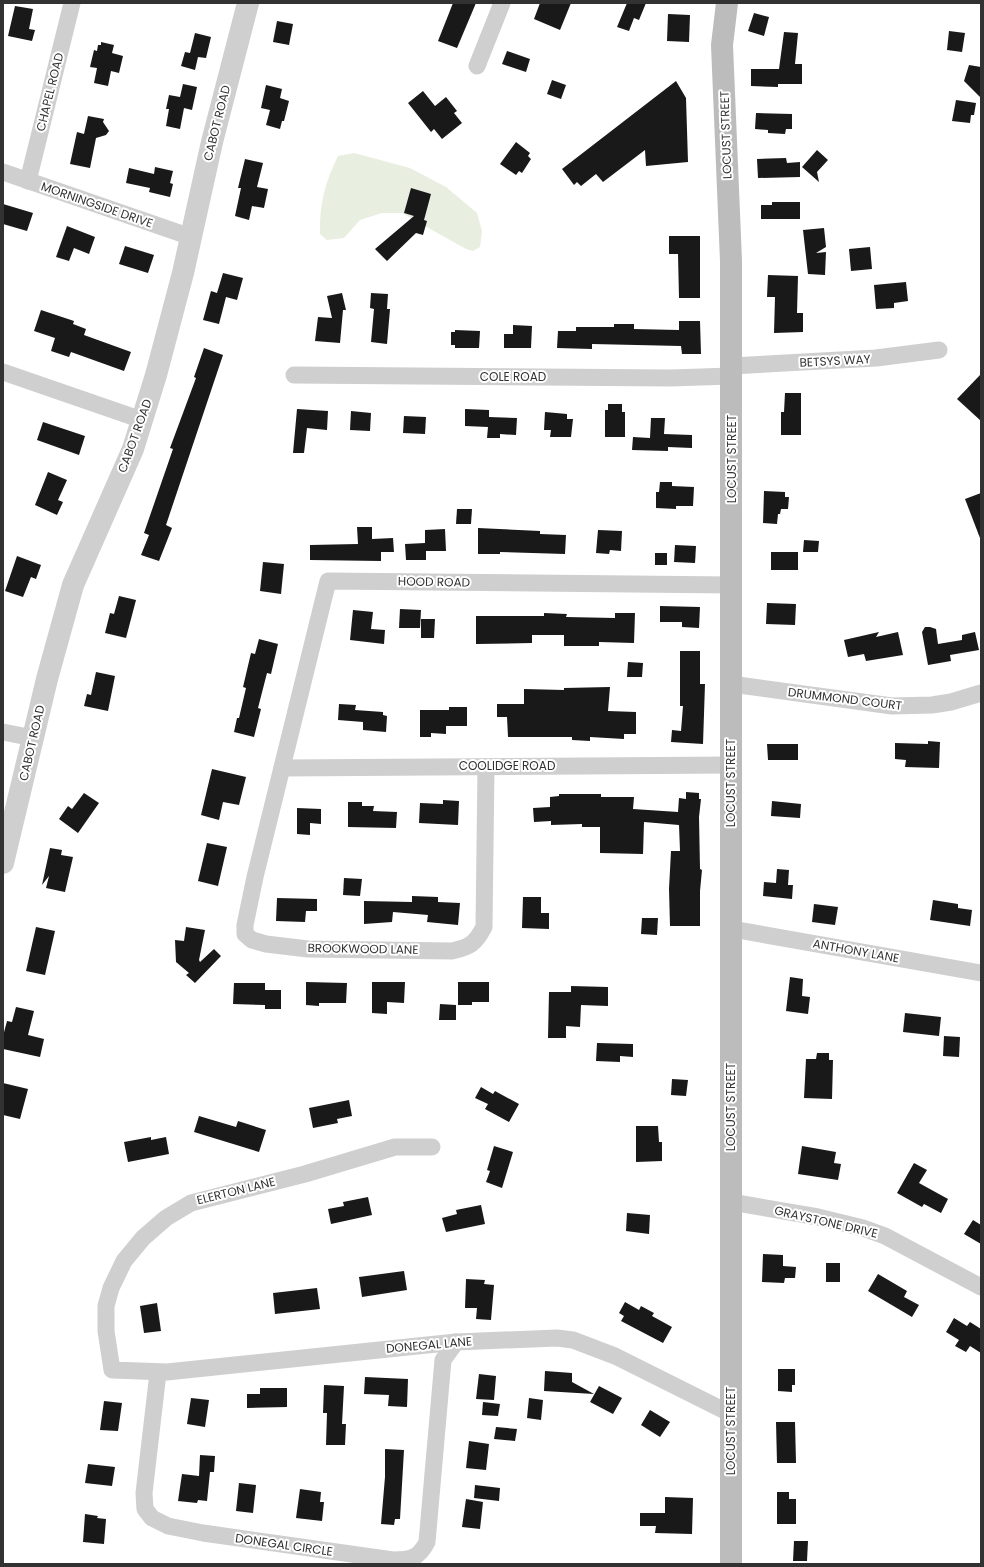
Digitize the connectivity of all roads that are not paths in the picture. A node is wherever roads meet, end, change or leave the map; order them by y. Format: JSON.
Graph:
{"nodes":[{"id":1,"x":72,"y":3,"type":"edge"},
{"id":2,"x":248,"y":3,"type":"edge"},
{"id":3,"x":502,"y":3,"type":"edge"},
{"id":4,"x":727,"y":3,"type":"edge"},
{"id":5,"x":477,"y":66,"type":"dead end"},
{"id":6,"x":3,"y":172,"type":"edge"},
{"id":7,"x":28,"y":181,"type":"junction"},
{"id":8,"x":191,"y":237,"type":"junction"},
{"id":9,"x":939,"y":350,"type":"dead end"},
{"id":10,"x":731,"y":371,"type":"junction"},
{"id":11,"x":3,"y":372,"type":"edge"},
{"id":12,"x":294,"y":375,"type":"dead end"},
{"id":13,"x":142,"y":420,"type":"junction"},
{"id":14,"x":731,"y":585,"type":"junction"},
{"id":15,"x":731,"y":684,"type":"junction"},
{"id":16,"x":981,"y":693,"type":"edge"},
{"id":17,"x":3,"y":732,"type":"edge"},
{"id":18,"x":33,"y":738,"type":"junction"},
{"id":19,"x":732,"y":765,"type":"junction"},
{"id":20,"x":486,"y":767,"type":"junction"},
{"id":21,"x":282,"y":768,"type":"junction"},
{"id":22,"x":3,"y":863,"type":"edge"},
{"id":23,"x":732,"y":929,"type":"junction"},
{"id":24,"x":981,"y":973,"type":"edge"},
{"id":25,"x":432,"y":1147,"type":"dead end"},
{"id":26,"x":731,"y":1202,"type":"junction"},
{"id":27,"x":981,"y":1287,"type":"edge"},
{"id":28,"x":456,"y":1342,"type":"junction"},
{"id":29,"x":112,"y":1370,"type":"joint"},
{"id":30,"x":158,"y":1373,"type":"junction"},
{"id":31,"x":731,"y":1414,"type":"junction"},
{"id":32,"x":731,"y":1564,"type":"edge"}],
"edges":[{"from":1,"to":7,"type":"street","name":"CHAPEL ROAD"},
{"from":2,"to":8,"type":"street","name":"CABOT ROAD"},
{"from":3,"to":5,"type":"street"},
{"from":4,"to":10,"type":"main road","name":"LOCUST STREET"},
{"from":6,"to":7,"type":"street","name":"MORNINGSIDE DRIVE"},
{"from":7,"to":8,"type":"street","name":"MORNINGSIDE DRIVE"},
{"from":8,"to":13,"type":"street","name":"CABOT ROAD"},
{"from":9,"to":10,"type":"street","name":"BETSYS WAY"},
{"from":10,"to":12,"type":"street","name":"COLE ROAD"},
{"from":10,"to":14,"type":"main road","name":"LOCUST STREET"},
{"from":11,"to":13,"type":"street"},
{"from":13,"to":18,"type":"street","name":"CABOT ROAD"},
{"from":14,"to":15,"type":"main road","name":"LOCUST STREET"},
{"from":14,"to":21,"type":"street","name":"HOOD ROAD"},
{"from":15,"to":16,"type":"street","name":"DRUMMOND COURT"},
{"from":15,"to":19,"type":"main road","name":"LOCUST STREET"},
{"from":17,"to":18,"type":"street"},
{"from":18,"to":22,"type":"street","name":"CABOT ROAD"},
{"from":19,"to":20,"type":"street","name":"COOLIDGE ROAD"},
{"from":19,"to":23,"type":"main road","name":"LOCUST STREET"},
{"from":20,"to":21,"type":"street","name":"COOLIDGE ROAD"},
{"from":20,"to":21,"type":"street","name":"BROOKWOOD LANE"},
{"from":23,"to":24,"type":"street","name":"ANTHONY LANE"},
{"from":23,"to":26,"type":"main road","name":"LOCUST STREET"},
{"from":25,"to":29,"type":"street","name":"ELERTON LANE"},
{"from":26,"to":27,"type":"street","name":"GRAYSTONE DRIVE"},
{"from":26,"to":31,"type":"main road","name":"LOCUST STREET"},
{"from":28,"to":30,"type":"street","name":"DONEGAL LANE"},
{"from":28,"to":30,"type":"street","name":"DONEGAL CIRCLE"},
{"from":28,"to":31,"type":"street","name":"DONEGAL LANE"},
{"from":29,"to":30,"type":"street","name":"DONEGAL LANE"},
{"from":31,"to":32,"type":"main road","name":"LOCUST STREET"}]}
